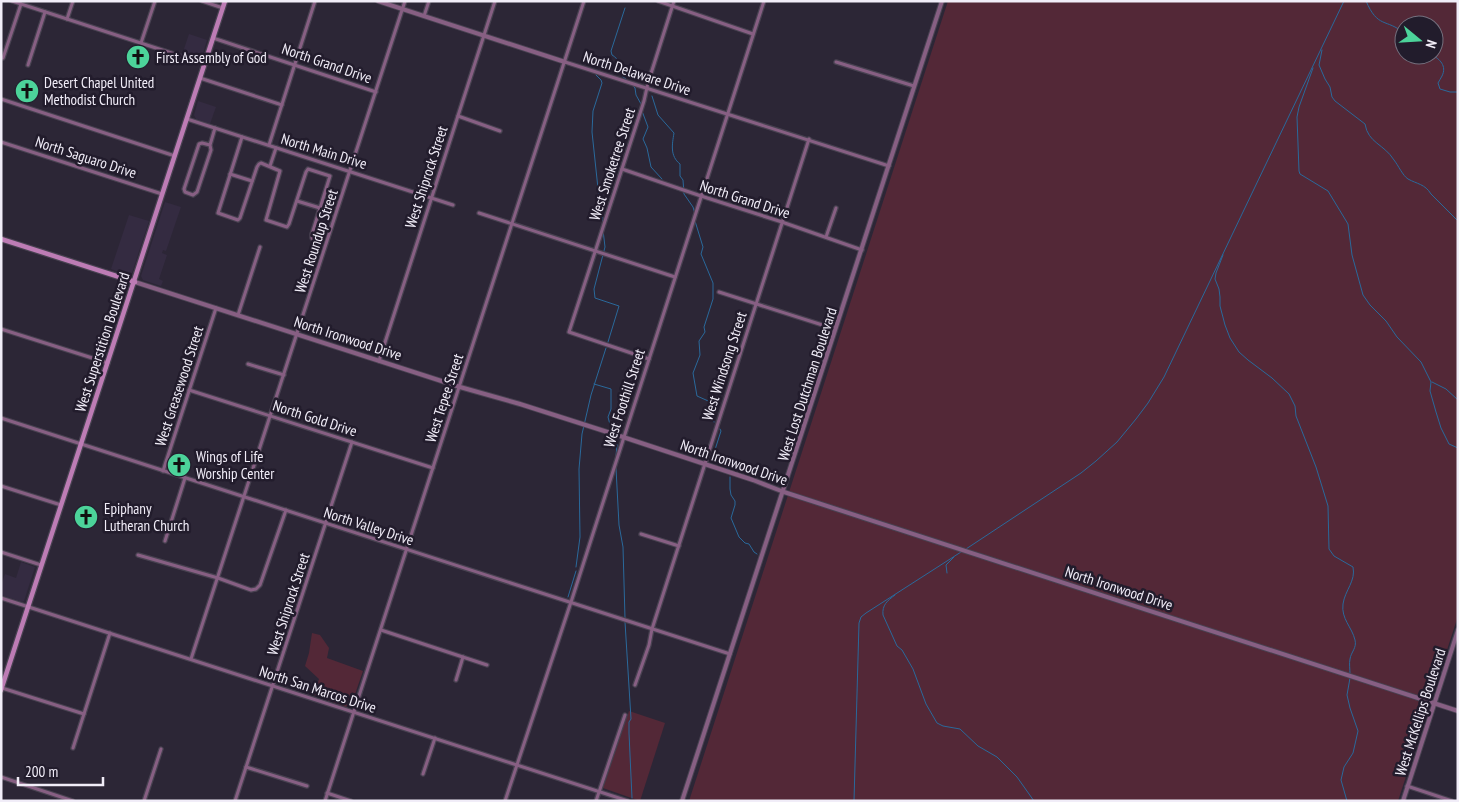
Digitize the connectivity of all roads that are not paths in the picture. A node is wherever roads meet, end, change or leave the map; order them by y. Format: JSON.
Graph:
{"nodes":[{"id":1,"x":12,"y":1,"type":"edge"},
{"id":2,"x":73,"y":1,"type":"edge"},
{"id":3,"x":155,"y":1,"type":"edge"},
{"id":4,"x":202,"y":1,"type":"edge"},
{"id":5,"x":225,"y":1,"type":"edge"},
{"id":6,"x":315,"y":1,"type":"edge"},
{"id":7,"x":378,"y":1,"type":"edge"},
{"id":8,"x":405,"y":1,"type":"edge"},
{"id":9,"x":429,"y":1,"type":"edge"},
{"id":10,"x":495,"y":1,"type":"edge"},
{"id":11,"x":584,"y":1,"type":"edge"},
{"id":12,"x":658,"y":1,"type":"edge"},
{"id":13,"x":674,"y":1,"type":"edge"},
{"id":14,"x":764,"y":1,"type":"edge"},
{"id":15,"x":940,"y":2,"type":"edge"},
{"id":16,"x":21,"y":4,"type":"junction"},
{"id":17,"x":672,"y":6,"type":"junction"},
{"id":18,"x":223,"y":8,"type":"junction"},
{"id":19,"x":402,"y":9,"type":"junction"},
{"id":20,"x":45,"y":12,"type":"junction"},
{"id":21,"x":424,"y":16,"type":"junction"},
{"id":22,"x":67,"y":19,"type":"junction"},
{"id":23,"x":753,"y":34,"type":"junction"},
{"id":24,"x":484,"y":36,"type":"junction"},
{"id":25,"x":213,"y":38,"type":"junction"},
{"id":26,"x":141,"y":43,"type":"junction"},
{"id":27,"x":3,"y":58,"type":"dead end"},
{"id":28,"x":565,"y":62,"type":"junction"},
{"id":29,"x":836,"y":62,"type":"dead end"},
{"id":30,"x":205,"y":64,"type":"junction"},
{"id":31,"x":295,"y":64,"type":"junction"},
{"id":32,"x":28,"y":65,"type":"dead end"},
{"id":33,"x":200,"y":78,"type":"junction"},
{"id":34,"x":914,"y":86,"type":"junction"},
{"id":35,"x":647,"y":88,"type":"junction"},
{"id":36,"x":376,"y":92,"type":"junction"},
{"id":37,"x":1,"y":99,"type":"edge"},
{"id":38,"x":282,"y":105,"type":"junction"},
{"id":39,"x":728,"y":114,"type":"junction"},
{"id":40,"x":458,"y":116,"type":"junction"},
{"id":41,"x":187,"y":119,"type":"junction"},
{"id":42,"x":215,"y":128,"type":"junction"},
{"id":43,"x":500,"y":131,"type":"dead end"},
{"id":44,"x":242,"y":137,"type":"junction"},
{"id":45,"x":809,"y":139,"type":"junction"},
{"id":46,"x":1,"y":142,"type":"edge"},
{"id":47,"x":210,"y":145,"type":"junction"},
{"id":48,"x":269,"y":146,"type":"junction"},
{"id":49,"x":276,"y":148,"type":"junction"},
{"id":50,"x":175,"y":156,"type":"junction"},
{"id":51,"x":270,"y":166,"type":"junction"},
{"id":52,"x":889,"y":166,"type":"junction"},
{"id":53,"x":622,"y":170,"type":"junction"},
{"id":54,"x":350,"y":171,"type":"junction"},
{"id":55,"x":230,"y":174,"type":"junction"},
{"id":56,"x":252,"y":181,"type":"junction"},
{"id":57,"x":163,"y":194,"type":"junction"},
{"id":58,"x":701,"y":196,"type":"junction"},
{"id":59,"x":431,"y":198,"type":"junction"},
{"id":60,"x":297,"y":201,"type":"junction"},
{"id":61,"x":454,"y":205,"type":"dead end"},
{"id":62,"x":320,"y":208,"type":"junction"},
{"id":63,"x":836,"y":208,"type":"dead end"},
{"id":64,"x":479,"y":213,"type":"dead end"},
{"id":65,"x":782,"y":222,"type":"junction"},
{"id":66,"x":513,"y":223,"type":"junction"},
{"id":67,"x":826,"y":237,"type":"junction"},
{"id":68,"x":1,"y":239,"type":"edge"},
{"id":69,"x":314,"y":241,"type":"dead end"},
{"id":70,"x":260,"y":247,"type":"dead end"},
{"id":71,"x":862,"y":250,"type":"junction"},
{"id":72,"x":595,"y":252,"type":"junction"},
{"id":73,"x":675,"y":277,"type":"junction"},
{"id":74,"x":135,"y":282,"type":"junction"},
{"id":75,"x":719,"y":292,"type":"dead end"},
{"id":76,"x":756,"y":303,"type":"junction"},
{"id":77,"x":216,"y":308,"type":"junction"},
{"id":78,"x":238,"y":315,"type":"junction"},
{"id":79,"x":1,"y":329,"type":"edge"},
{"id":80,"x":836,"y":329,"type":"junction"},
{"id":81,"x":298,"y":334,"type":"junction"},
{"id":82,"x":649,"y":359,"type":"junction"},
{"id":83,"x":379,"y":360,"type":"junction"},
{"id":84,"x":108,"y":363,"type":"junction"},
{"id":85,"x":248,"y":364,"type":"dead end"},
{"id":86,"x":284,"y":375,"type":"junction"},
{"id":87,"x":460,"y":387,"type":"junction"},
{"id":88,"x":189,"y":390,"type":"junction"},
{"id":89,"x":271,"y":416,"type":"junction"},
{"id":90,"x":1,"y":418,"type":"edge"},
{"id":91,"x":623,"y":437,"type":"junction"},
{"id":92,"x":352,"y":442,"type":"junction"},
{"id":93,"x":82,"y":445,"type":"junction"},
{"id":94,"x":705,"y":464,"type":"junction"},
{"id":95,"x":433,"y":468,"type":"junction"},
{"id":96,"x":163,"y":470,"type":"junction"},
{"id":97,"x":185,"y":478,"type":"junction"},
{"id":98,"x":1,"y":486,"type":"edge"},
{"id":99,"x":784,"y":492,"type":"junction"},
{"id":100,"x":244,"y":497,"type":"junction"},
{"id":101,"x":62,"y":505,"type":"junction"},
{"id":102,"x":286,"y":510,"type":"junction"},
{"id":103,"x":326,"y":523,"type":"junction"},
{"id":104,"x":641,"y":534,"type":"dead end"},
{"id":105,"x":165,"y":541,"type":"dead end"},
{"id":106,"x":679,"y":546,"type":"junction"},
{"id":107,"x":407,"y":550,"type":"junction"},
{"id":108,"x":1,"y":552,"type":"edge"},
{"id":109,"x":138,"y":555,"type":"dead end"},
{"id":110,"x":42,"y":566,"type":"junction"},
{"id":111,"x":218,"y":578,"type":"junction"},
{"id":112,"x":1,"y":598,"type":"edge"},
{"id":113,"x":570,"y":603,"type":"junction"},
{"id":114,"x":29,"y":607,"type":"junction"},
{"id":115,"x":652,"y":629,"type":"junction"},
{"id":116,"x":380,"y":630,"type":"junction"},
{"id":117,"x":1458,"y":630,"type":"edge"},
{"id":118,"x":110,"y":633,"type":"junction"},
{"id":119,"x":731,"y":654,"type":"junction"},
{"id":120,"x":464,"y":657,"type":"junction"},
{"id":121,"x":191,"y":659,"type":"junction"},
{"id":122,"x":487,"y":665,"type":"dead end"},
{"id":123,"x":456,"y":680,"type":"dead end"},
{"id":124,"x":634,"y":685,"type":"dead end"},
{"id":125,"x":272,"y":686,"type":"junction"},
{"id":126,"x":2,"y":689,"type":"edge"},
{"id":127,"x":1434,"y":703,"type":"junction"},
{"id":128,"x":1458,"y":711,"type":"edge"},
{"id":129,"x":354,"y":712,"type":"junction"},
{"id":130,"x":84,"y":714,"type":"junction"},
{"id":131,"x":625,"y":715,"type":"dead end"},
{"id":132,"x":435,"y":738,"type":"junction"},
{"id":133,"x":73,"y":748,"type":"dead end"},
{"id":134,"x":162,"y":749,"type":"dead end"},
{"id":135,"x":516,"y":765,"type":"junction"},
{"id":136,"x":246,"y":767,"type":"junction"},
{"id":137,"x":423,"y":774,"type":"dead end"},
{"id":138,"x":1,"y":777,"type":"edge"},
{"id":139,"x":307,"y":786,"type":"dead end"},
{"id":140,"x":1408,"y":786,"type":"junction"},
{"id":141,"x":599,"y":791,"type":"junction"},
{"id":142,"x":327,"y":793,"type":"junction"},
{"id":143,"x":73,"y":801,"type":"edge"},
{"id":144,"x":144,"y":801,"type":"edge"},
{"id":145,"x":235,"y":801,"type":"edge"},
{"id":146,"x":325,"y":801,"type":"edge"},
{"id":147,"x":351,"y":801,"type":"edge"},
{"id":148,"x":505,"y":801,"type":"edge"},
{"id":149,"x":596,"y":801,"type":"edge"},
{"id":150,"x":628,"y":801,"type":"edge"},
{"id":151,"x":682,"y":801,"type":"edge"},
{"id":152,"x":1403,"y":801,"type":"edge"},
{"id":153,"x":1452,"y":801,"type":"edge"}],
"edges":[{"from":1,"to":16,"type":"street"},
{"from":2,"to":22,"type":"street"},
{"from":3,"to":26,"type":"street"},
{"from":4,"to":18,"type":"street"},
{"from":5,"to":18,"type":"main road","name":"West Superstition Boulevard"},
{"from":6,"to":31,"type":"street"},
{"from":7,"to":19,"type":"street","name":"North Delaware Drive"},
{"from":8,"to":19,"type":"street","name":"West Roundup Street"},
{"from":9,"to":21,"type":"street"},
{"from":10,"to":24,"type":"street","name":"West Shiprock Street"},
{"from":11,"to":28,"type":"street","name":"West Tepee Street"},
{"from":12,"to":17,"type":"street"},
{"from":13,"to":17,"type":"street","name":"West Smoketree Street"},
{"from":14,"to":23,"type":"street","name":"West Foothill Street"},
{"from":15,"to":34,"type":"street","name":"West Lost Dutchman Boulevard"},
{"from":16,"to":20,"type":"street"},
{"from":16,"to":27,"type":"street"},
{"from":17,"to":23,"type":"street"},
{"from":17,"to":35,"type":"street","name":"West Smoketree Street"},
{"from":18,"to":25,"type":"main road","name":"West Superstition Boulevard"},
{"from":19,"to":21,"type":"street","name":"North Delaware Drive"},
{"from":19,"to":36,"type":"street","name":"West Roundup Street"},
{"from":20,"to":22,"type":"street"},
{"from":20,"to":32,"type":"street"},
{"from":21,"to":24,"type":"street","name":"North Delaware Drive"},
{"from":22,"to":26,"type":"street"},
{"from":23,"to":39,"type":"street","name":"West Foothill Street"},
{"from":24,"to":28,"type":"street","name":"North Delaware Drive"},
{"from":24,"to":40,"type":"street","name":"West Shiprock Street"},
{"from":25,"to":30,"type":"main road","name":"West Superstition Boulevard"},
{"from":25,"to":31,"type":"street","name":"North Grand Drive"},
{"from":26,"to":30,"type":"street"},
{"from":28,"to":35,"type":"street","name":"North Delaware Drive"},
{"from":28,"to":66,"type":"street","name":"West Tepee Street"},
{"from":29,"to":34,"type":"street"},
{"from":30,"to":33,"type":"main road","name":"West Superstition Boulevard"},
{"from":31,"to":36,"type":"street","name":"North Grand Drive"},
{"from":31,"to":38,"type":"street"},
{"from":33,"to":38,"type":"street"},
{"from":33,"to":41,"type":"main road","name":"West Superstition Boulevard"},
{"from":34,"to":52,"type":"street","name":"West Lost Dutchman Boulevard"},
{"from":35,"to":39,"type":"street","name":"North Delaware Drive"},
{"from":35,"to":53,"type":"street","name":"West Smoketree Street"},
{"from":36,"to":54,"type":"street","name":"West Roundup Street"},
{"from":37,"to":50,"type":"street"},
{"from":38,"to":48,"type":"street"},
{"from":39,"to":45,"type":"street","name":"North Delaware Drive"},
{"from":39,"to":58,"type":"street","name":"West Foothill Street"},
{"from":40,"to":43,"type":"street"},
{"from":40,"to":59,"type":"street","name":"West Shiprock Street"},
{"from":41,"to":42,"type":"street","name":"North Main Drive"},
{"from":41,"to":50,"type":"main road","name":"West Superstition Boulevard"},
{"from":42,"to":44,"type":"street","name":"North Main Drive"},
{"from":42,"to":47,"type":"street"},
{"from":44,"to":48,"type":"street","name":"North Main Drive"},
{"from":44,"to":55,"type":"street"},
{"from":45,"to":52,"type":"street","name":"North Delaware Drive"},
{"from":45,"to":65,"type":"street","name":"West Windsong Street"},
{"from":46,"to":57,"type":"street","name":"North Saguaro Drive"},
{"from":47,"to":47,"type":"street"},
{"from":48,"to":49,"type":"street","name":"North Main Drive"},
{"from":49,"to":51,"type":"street"},
{"from":49,"to":54,"type":"street","name":"North Main Drive"},
{"from":50,"to":57,"type":"main road","name":"West Superstition Boulevard"},
{"from":51,"to":56,"type":"street"},
{"from":51,"to":60,"type":"street"},
{"from":52,"to":71,"type":"street","name":"West Lost Dutchman Boulevard"},
{"from":53,"to":58,"type":"street","name":"North Grand Drive"},
{"from":53,"to":72,"type":"street","name":"West Smoketree Street"},
{"from":54,"to":59,"type":"street","name":"North Main Drive"},
{"from":54,"to":81,"type":"street","name":"West Roundup Street"},
{"from":55,"to":56,"type":"street"},
{"from":55,"to":56,"type":"street"},
{"from":57,"to":74,"type":"main road","name":"West Superstition Boulevard"},
{"from":58,"to":65,"type":"street","name":"North Grand Drive"},
{"from":58,"to":73,"type":"street","name":"West Foothill Street"},
{"from":59,"to":61,"type":"street","name":"North Main Drive"},
{"from":59,"to":83,"type":"street","name":"West Shiprock Street"},
{"from":60,"to":62,"type":"street"},
{"from":60,"to":62,"type":"street"},
{"from":62,"to":69,"type":"street"},
{"from":63,"to":67,"type":"street"},
{"from":64,"to":66,"type":"street"},
{"from":65,"to":67,"type":"street","name":"North Grand Drive"},
{"from":65,"to":76,"type":"street","name":"West Windsong Street"},
{"from":66,"to":72,"type":"street"},
{"from":66,"to":87,"type":"street","name":"West Tepee Street"},
{"from":67,"to":71,"type":"street","name":"North Grand Drive"},
{"from":68,"to":74,"type":"main road","name":"North Ironwood Drive"},
{"from":70,"to":78,"type":"street"},
{"from":71,"to":80,"type":"street","name":"West Lost Dutchman Boulevard"},
{"from":72,"to":73,"type":"street"},
{"from":72,"to":82,"type":"street","name":"West Smoketree Street"},
{"from":73,"to":82,"type":"street","name":"West Foothill Street"},
{"from":74,"to":77,"type":"street","name":"North Ironwood Drive"},
{"from":74,"to":84,"type":"main road","name":"West Superstition Boulevard"},
{"from":75,"to":76,"type":"street"},
{"from":76,"to":80,"type":"street"},
{"from":76,"to":94,"type":"street","name":"West Windsong Street"},
{"from":77,"to":78,"type":"street","name":"North Ironwood Drive"},
{"from":77,"to":88,"type":"street","name":"West Greasewood Street"},
{"from":78,"to":81,"type":"street","name":"North Ironwood Drive"},
{"from":79,"to":84,"type":"street"},
{"from":80,"to":99,"type":"street","name":"West Lost Dutchman Boulevard"},
{"from":81,"to":83,"type":"street","name":"North Ironwood Drive"},
{"from":81,"to":86,"type":"street","name":"West Roundup Street"},
{"from":82,"to":91,"type":"street","name":"West Foothill Street"},
{"from":83,"to":87,"type":"street","name":"North Ironwood Drive"},
{"from":84,"to":93,"type":"main road","name":"West Superstition Boulevard"},
{"from":85,"to":86,"type":"street"},
{"from":86,"to":89,"type":"street","name":"West Roundup Street"},
{"from":87,"to":91,"type":"street","name":"North Ironwood Drive"},
{"from":87,"to":95,"type":"street","name":"West Tepee Street"},
{"from":88,"to":89,"type":"street","name":"North Gold Drive"},
{"from":88,"to":96,"type":"street","name":"West Greasewood Street"},
{"from":89,"to":92,"type":"street","name":"North Gold Drive"},
{"from":89,"to":100,"type":"street","name":"West Roundup Street"},
{"from":90,"to":93,"type":"street","name":"North Valley Drive"},
{"from":91,"to":94,"type":"street","name":"North Ironwood Drive"},
{"from":91,"to":113,"type":"street","name":"West Foothill Street"},
{"from":92,"to":95,"type":"street","name":"North Gold Drive"},
{"from":92,"to":103,"type":"street","name":"West Shiprock Street"},
{"from":93,"to":96,"type":"street","name":"North Valley Drive"},
{"from":93,"to":101,"type":"main road","name":"West Superstition Boulevard"},
{"from":94,"to":99,"type":"street","name":"North Ironwood Drive"},
{"from":94,"to":106,"type":"street","name":"West Windsong Street"},
{"from":95,"to":107,"type":"street","name":"West Tepee Street"},
{"from":96,"to":97,"type":"street","name":"North Valley Drive"},
{"from":97,"to":100,"type":"street","name":"North Valley Drive"},
{"from":97,"to":105,"type":"street"},
{"from":98,"to":101,"type":"street"},
{"from":99,"to":119,"type":"street","name":"West Lost Dutchman Boulevard"},
{"from":99,"to":127,"type":"street","name":"North Ironwood Drive"},
{"from":100,"to":102,"type":"street","name":"North Valley Drive"},
{"from":100,"to":111,"type":"street","name":"West Roundup Street"},
{"from":101,"to":110,"type":"main road","name":"West Superstition Boulevard"},
{"from":102,"to":103,"type":"street","name":"North Valley Drive"},
{"from":102,"to":111,"type":"street"},
{"from":103,"to":107,"type":"street","name":"North Valley Drive"},
{"from":103,"to":125,"type":"street","name":"West Shiprock Street"},
{"from":104,"to":106,"type":"street"},
{"from":106,"to":115,"type":"street","name":"West Windsong Street"},
{"from":107,"to":113,"type":"street","name":"North Valley Drive"},
{"from":107,"to":116,"type":"street","name":"West Tepee Street"},
{"from":108,"to":110,"type":"street"},
{"from":109,"to":111,"type":"street"},
{"from":110,"to":114,"type":"main road","name":"West Superstition Boulevard"},
{"from":111,"to":121,"type":"street","name":"West Roundup Street"},
{"from":112,"to":114,"type":"street","name":"North San Marcos Drive"},
{"from":113,"to":115,"type":"street","name":"North Valley Drive"},
{"from":113,"to":135,"type":"street","name":"West Foothill Street"},
{"from":114,"to":118,"type":"street","name":"North San Marcos Drive"},
{"from":114,"to":126,"type":"main road","name":"West Superstition Boulevard"},
{"from":115,"to":119,"type":"street","name":"North Valley Drive"},
{"from":115,"to":124,"type":"street","name":"West Windsong Street"},
{"from":116,"to":120,"type":"street"},
{"from":116,"to":129,"type":"street","name":"West Tepee Street"},
{"from":117,"to":127,"type":"street","name":"West McKellips Boulevard"},
{"from":118,"to":121,"type":"street","name":"North San Marcos Drive"},
{"from":118,"to":130,"type":"street"},
{"from":119,"to":151,"type":"street","name":"West Lost Dutchman Boulevard"},
{"from":120,"to":122,"type":"street"},
{"from":120,"to":123,"type":"street"},
{"from":121,"to":125,"type":"street","name":"North San Marcos Drive"},
{"from":125,"to":129,"type":"street","name":"North San Marcos Drive"},
{"from":125,"to":136,"type":"street","name":"West Shiprock Street"},
{"from":126,"to":130,"type":"street"},
{"from":127,"to":128,"type":"street","name":"North Ironwood Drive"},
{"from":127,"to":140,"type":"street","name":"West McKellips Boulevard"},
{"from":129,"to":132,"type":"street","name":"North San Marcos Drive"},
{"from":129,"to":142,"type":"street","name":"West Tepee Street"},
{"from":130,"to":133,"type":"street"},
{"from":131,"to":141,"type":"street"},
{"from":132,"to":135,"type":"street","name":"North San Marcos Drive"},
{"from":132,"to":137,"type":"street"},
{"from":134,"to":144,"type":"street"},
{"from":135,"to":141,"type":"street","name":"North San Marcos Drive"},
{"from":135,"to":148,"type":"street","name":"West Foothill Street"},
{"from":136,"to":139,"type":"street"},
{"from":136,"to":145,"type":"street","name":"West Shiprock Street"},
{"from":138,"to":143,"type":"street"},
{"from":140,"to":152,"type":"street","name":"West McKellips Boulevard"},
{"from":140,"to":153,"type":"street"},
{"from":141,"to":149,"type":"street"},
{"from":141,"to":150,"type":"street","name":"North San Marcos Drive"},
{"from":142,"to":146,"type":"street","name":"West Tepee Street"},
{"from":142,"to":147,"type":"street"}]}
